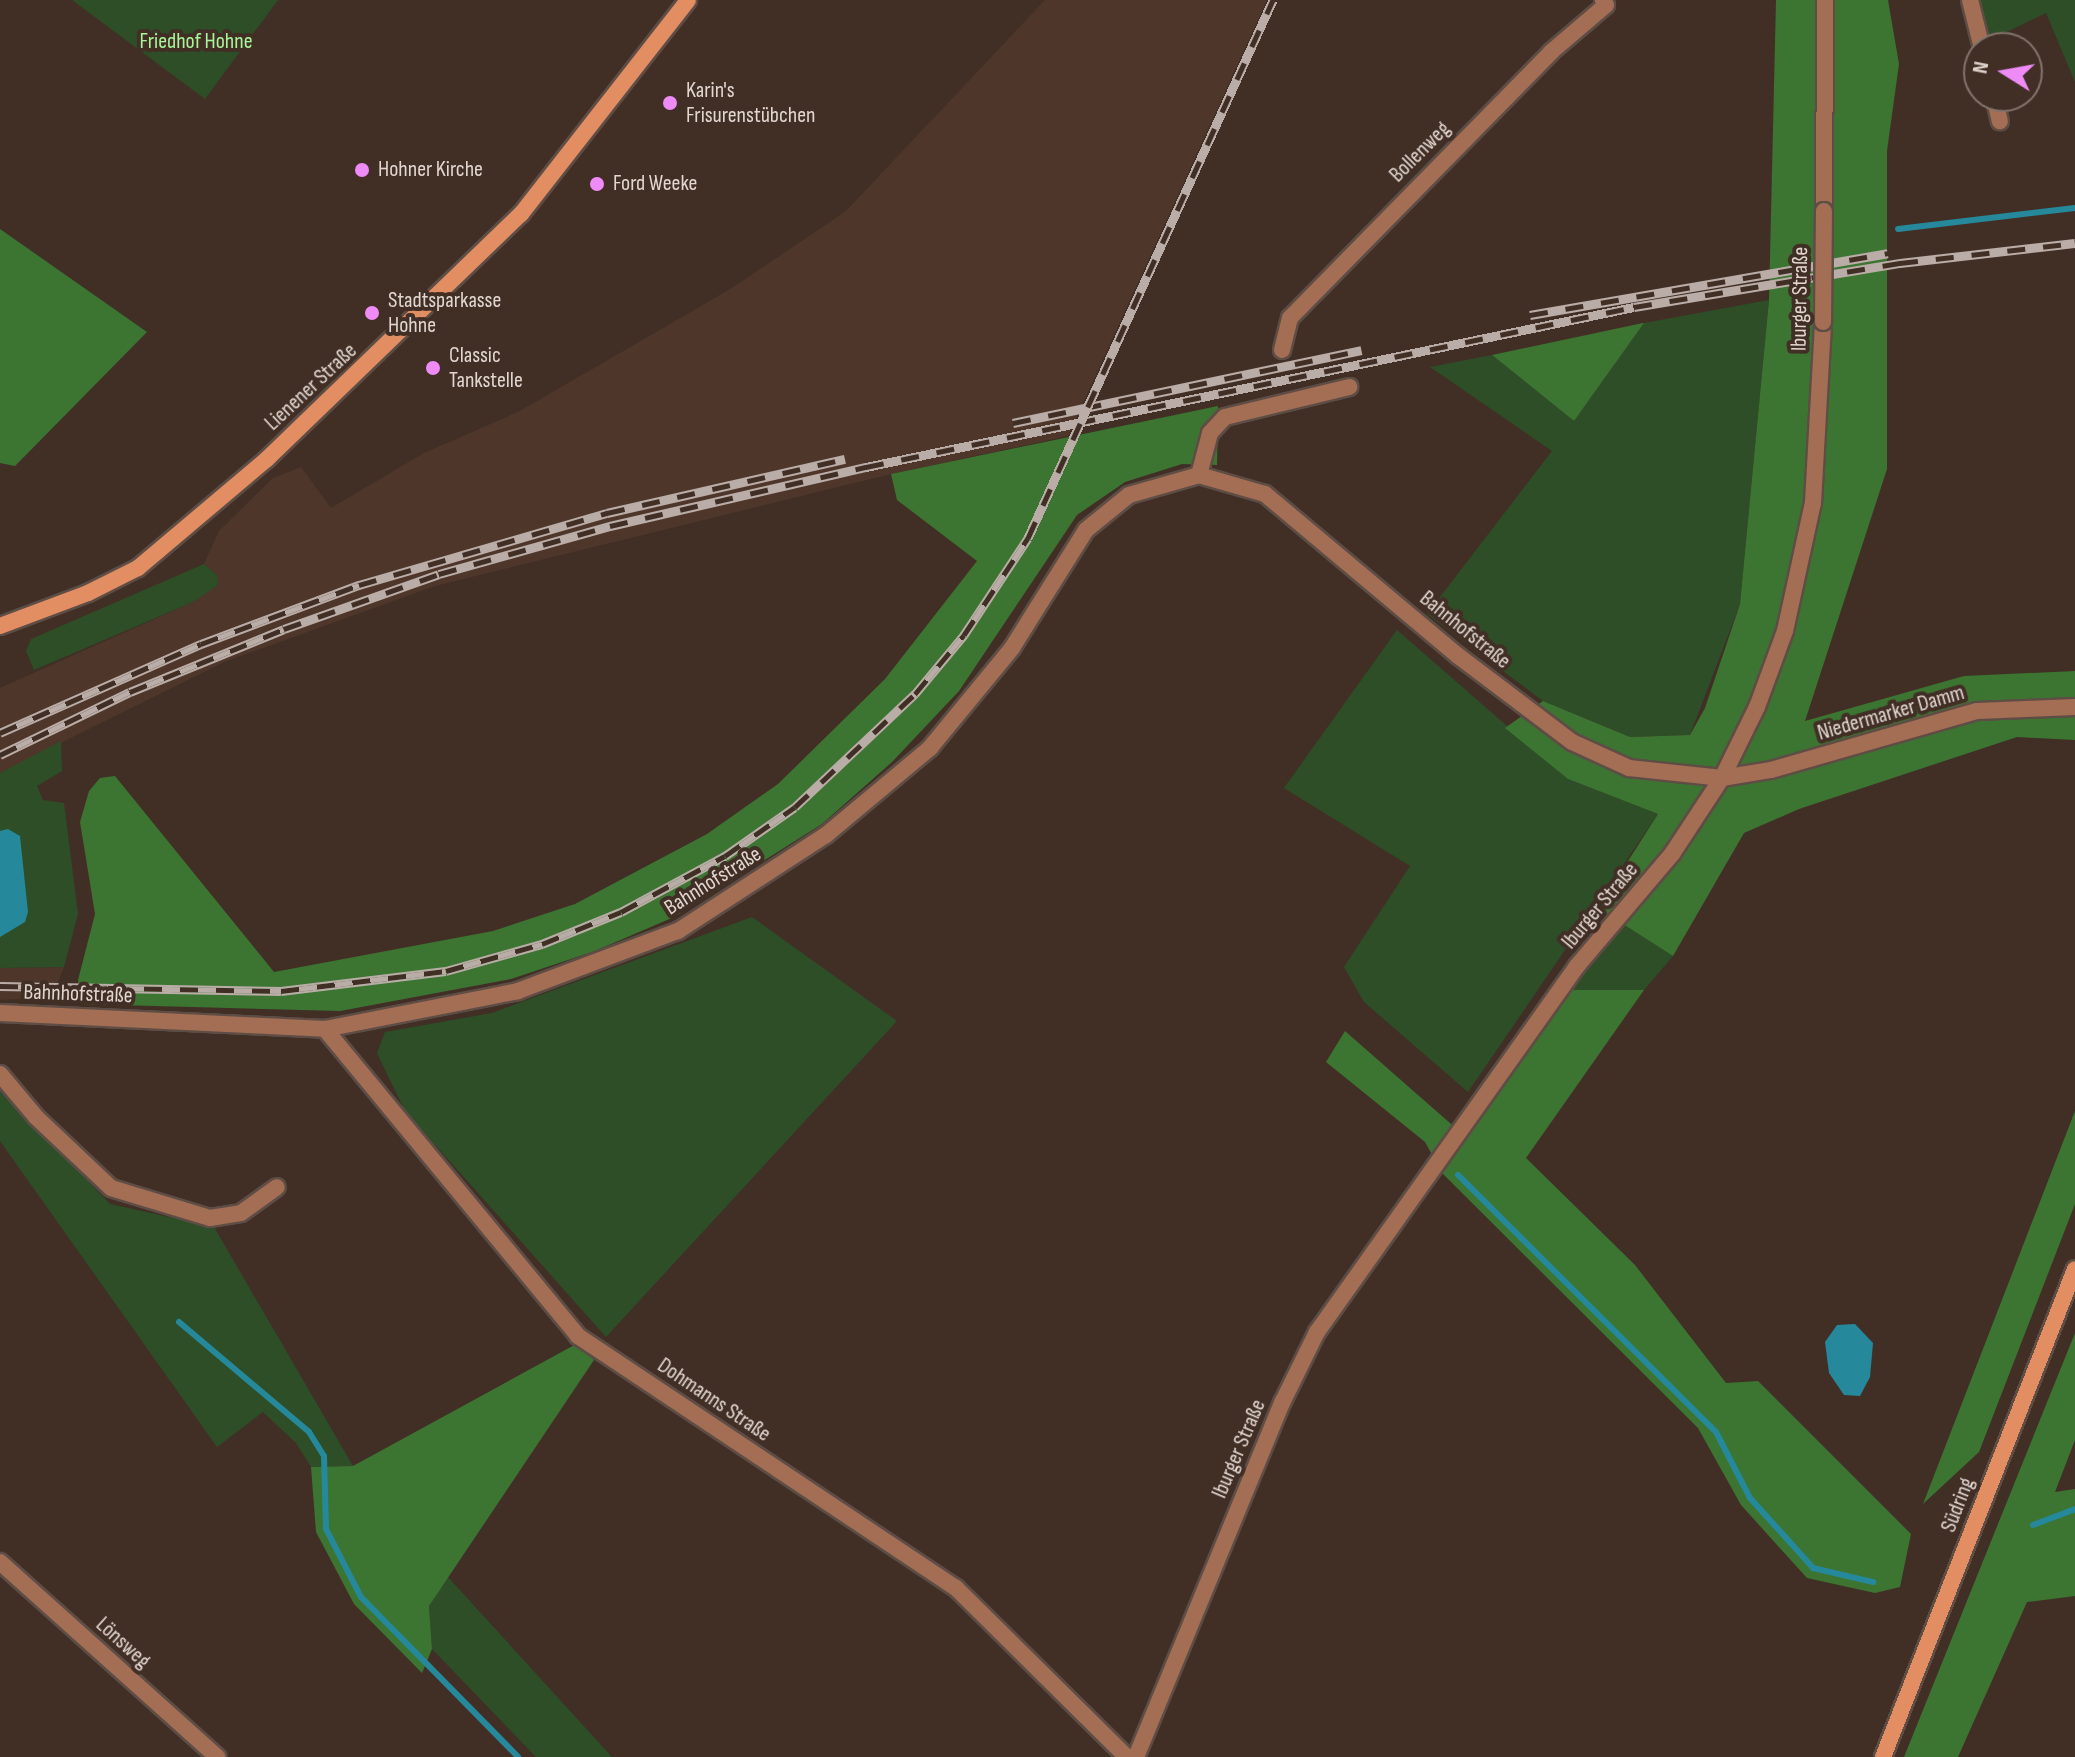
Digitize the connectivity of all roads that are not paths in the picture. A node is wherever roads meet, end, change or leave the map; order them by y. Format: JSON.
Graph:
{"nodes":[{"id":1,"x":688,"y":0,"type":"edge"},
{"id":2,"x":1825,"y":0,"type":"edge"},
{"id":3,"x":1970,"y":0,"type":"edge"},
{"id":4,"x":1608,"y":2,"type":"edge"},
{"id":5,"x":1978,"y":32,"type":"edge"},
{"id":6,"x":1998,"y":112,"type":"edge"},
{"id":7,"x":2000,"y":121,"type":"dead end"},
{"id":8,"x":1282,"y":350,"type":"dead end"},
{"id":9,"x":1349,"y":387,"type":"dead end"},
{"id":10,"x":1199,"y":475,"type":"junction"},
{"id":11,"x":0,"y":626,"type":"edge"},
{"id":12,"x":2075,"y":707,"type":"edge"},
{"id":13,"x":1722,"y":778,"type":"junction"},
{"id":14,"x":0,"y":1013,"type":"edge"},
{"id":15,"x":325,"y":1029,"type":"junction"},
{"id":16,"x":0,"y":1074,"type":"edge"},
{"id":17,"x":277,"y":1187,"type":"dead end"},
{"id":18,"x":2075,"y":1269,"type":"edge"},
{"id":19,"x":0,"y":1562,"type":"edge"},
{"id":20,"x":217,"y":1757,"type":"edge"},
{"id":21,"x":1127,"y":1757,"type":"edge"},
{"id":22,"x":1136,"y":1757,"type":"edge"},
{"id":23,"x":1883,"y":1757,"type":"edge"}],
"edges":[{"from":1,"to":11,"type":"street","name":"Lienener Straße"},
{"from":2,"to":13,"type":"street","name":"Iburger Straße","bridge":true},
{"from":3,"to":5,"type":"street"},
{"from":4,"to":8,"type":"street","name":"Bollenweg"},
{"from":6,"to":7,"type":"street"},
{"from":9,"to":10,"type":"street"},
{"from":10,"to":13,"type":"street","name":"Bahnhofstraße"},
{"from":10,"to":15,"type":"street","name":"Bahnhofstraße"},
{"from":12,"to":13,"type":"street","name":"Niedermarker Damm"},
{"from":13,"to":22,"type":"street","name":"Iburger Straße"},
{"from":14,"to":15,"type":"street","name":"Bahnhofstraße"},
{"from":15,"to":21,"type":"street","name":"Dohmanns Straße"},
{"from":16,"to":17,"type":"street"},
{"from":18,"to":23,"type":"street","name":"Südring"},
{"from":19,"to":20,"type":"street","name":"Lönsweg"}]}
